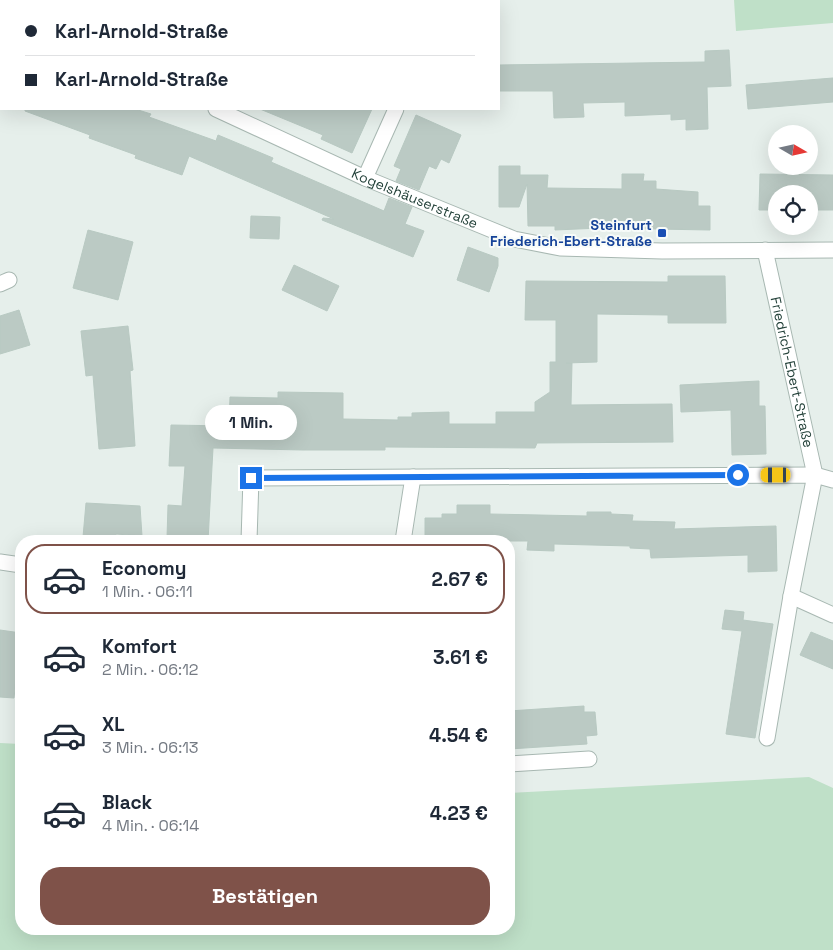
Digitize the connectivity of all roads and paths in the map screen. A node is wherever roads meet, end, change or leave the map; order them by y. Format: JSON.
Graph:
{"nodes":[{"id":1,"x":218,"y":110,"type":"edge"},
{"id":2,"x":396,"y":110,"type":"edge"},
{"id":3,"x":365,"y":178,"type":"junction"},
{"id":4,"x":765,"y":250,"type":"junction"},
{"id":5,"x":833,"y":250,"type":"edge"},
{"id":6,"x":815,"y":475,"type":"junction"},
{"id":7,"x":413,"y":477,"type":"junction"},
{"id":8,"x":833,"y":480,"type":"edge"},
{"id":9,"x":249,"y":535,"type":"edge"},
{"id":10,"x":404,"y":535,"type":"edge"},
{"id":11,"x":0,"y":562,"type":"edge"},
{"id":12,"x":15,"y":564,"type":"edge"},
{"id":13,"x":791,"y":596,"type":"junction"},
{"id":14,"x":833,"y":615,"type":"edge"},
{"id":15,"x":768,"y":738,"type":"dead end"},
{"id":16,"x":590,"y":759,"type":"dead end"},
{"id":17,"x":515,"y":764,"type":"edge"}],
"edges":[{"from":1,"to":3,"type":"street","name":"Kogelshäuserstraße"},
{"from":2,"to":3,"type":"street"},
{"from":3,"to":4,"type":"street","name":"Kogelshäuserstraße"},
{"from":4,"to":5,"type":"street","name":"Kogelshäuserstraße"},
{"from":4,"to":6,"type":"street","name":"Friedrich-Ebert-Straße"},
{"from":6,"to":7,"type":"street"},
{"from":6,"to":8,"type":"street"},
{"from":6,"to":13,"type":"street"},
{"from":7,"to":9,"type":"street"},
{"from":7,"to":10,"type":"street"},
{"from":11,"to":12,"type":"street"},
{"from":13,"to":14,"type":"street"},
{"from":13,"to":15,"type":"street"},
{"from":16,"to":17,"type":"street"}]}
